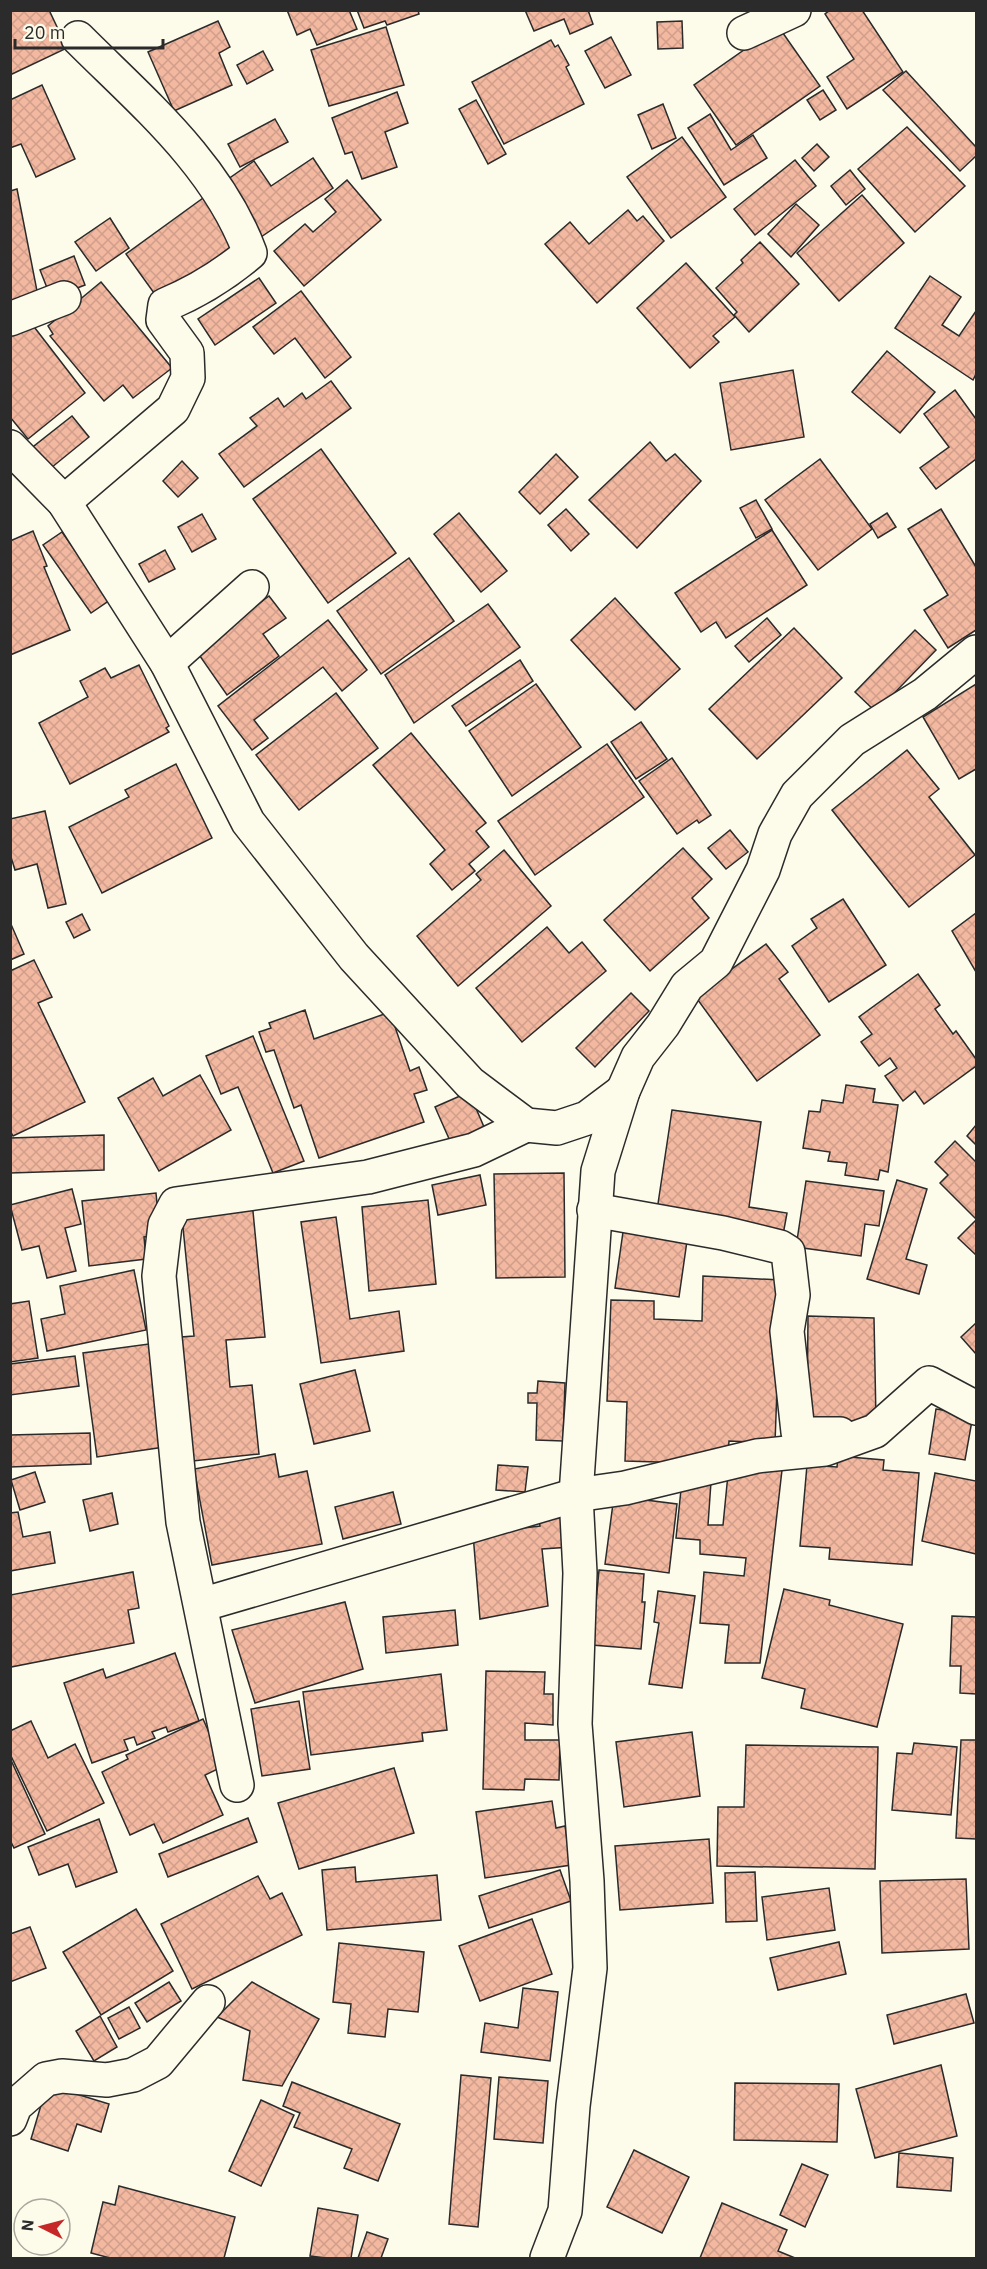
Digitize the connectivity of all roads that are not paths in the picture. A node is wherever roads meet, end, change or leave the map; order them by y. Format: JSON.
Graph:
{"nodes":[{"id":1,"x":794,"y":10,"type":"edge"},
{"id":2,"x":744,"y":33,"type":"dead end"},
{"id":3,"x":78,"y":38,"type":"dead end"},
{"id":4,"x":64,"y":298,"type":"dead end"},
{"id":5,"x":10,"y":319,"type":"edge"},
{"id":6,"x":10,"y":447,"type":"edge"},
{"id":7,"x":64,"y":502,"type":"junction"},
{"id":8,"x":252,"y":586,"type":"dead end"},
{"id":9,"x":976,"y":652,"type":"edge"},
{"id":10,"x":167,"y":663,"type":"junction"},
{"id":11,"x":622,"y":1091,"type":"junction"},
{"id":12,"x":526,"y":1125,"type":"junction"},
{"id":13,"x":594,"y":1210,"type":"junction"},
{"id":14,"x":929,"y":1383,"type":"junction"},
{"id":15,"x":976,"y":1408,"type":"edge"},
{"id":16,"x":576,"y":1495,"type":"junction"},
{"id":17,"x":201,"y":1605,"type":"junction"},
{"id":18,"x":237,"y":1785,"type":"dead end"},
{"id":19,"x":208,"y":2002,"type":"dead end"},
{"id":20,"x":10,"y":2119,"type":"edge"},
{"id":21,"x":547,"y":2259,"type":"edge"}],
"edges":[{"from":1,"to":2,"type":"street"},
{"from":3,"to":7,"type":"street"},
{"from":4,"to":5,"type":"street"},
{"from":6,"to":7,"type":"street"},
{"from":7,"to":10,"type":"street"},
{"from":8,"to":10,"type":"street"},
{"from":9,"to":11,"type":"street"},
{"from":10,"to":12,"type":"street"},
{"from":11,"to":12,"type":"street"},
{"from":11,"to":13,"type":"street"},
{"from":12,"to":17,"type":"street"},
{"from":13,"to":14,"type":"street"},
{"from":13,"to":16,"type":"street"},
{"from":14,"to":15,"type":"street"},
{"from":14,"to":16,"type":"street"},
{"from":16,"to":17,"type":"street"},
{"from":16,"to":21,"type":"street"},
{"from":17,"to":18,"type":"street"},
{"from":19,"to":20,"type":"street"}]}
